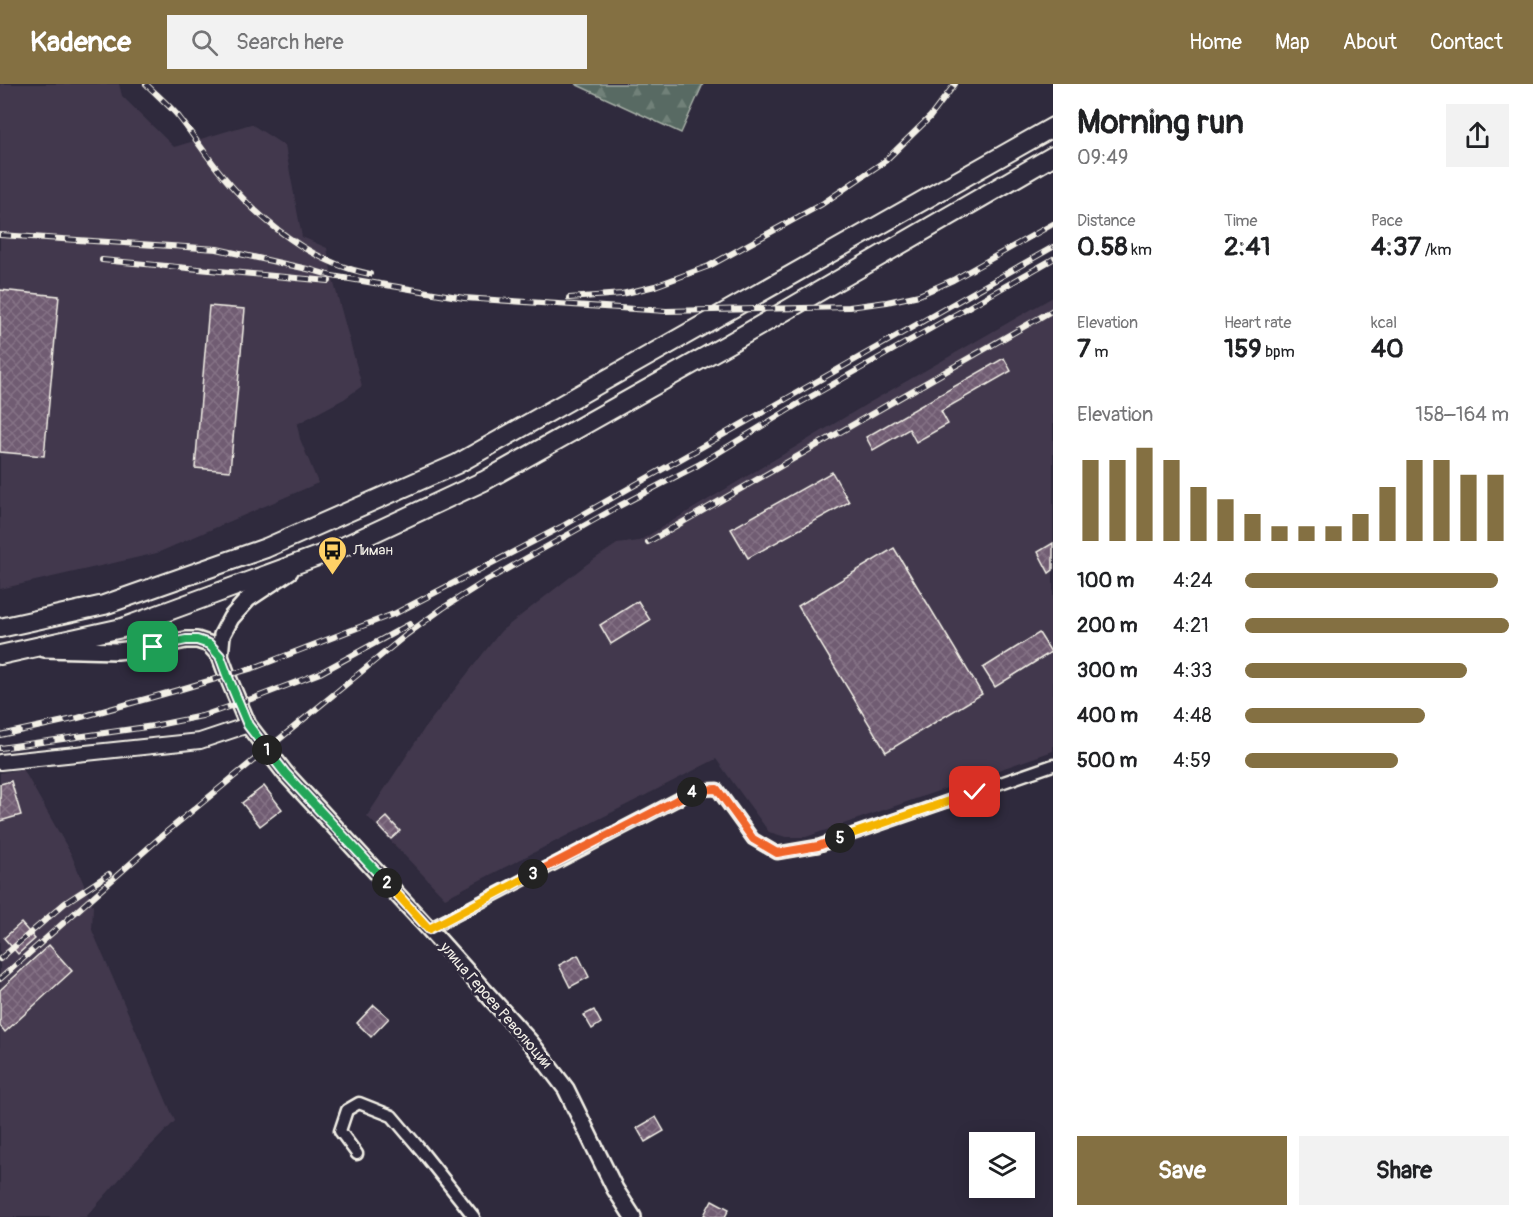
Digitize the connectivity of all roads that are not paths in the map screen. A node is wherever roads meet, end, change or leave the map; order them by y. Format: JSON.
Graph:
{"nodes":[{"id":1,"x":1053,"y":127,"type":"edge"},
{"id":2,"x":1053,"y":156,"type":"edge"},
{"id":3,"x":301,"y":564,"type":"junction"},
{"id":4,"x":0,"y":628,"type":"edge"},
{"id":5,"x":27,"y":649,"type":"junction"},
{"id":6,"x":0,"y":655,"type":"edge"},
{"id":7,"x":220,"y":656,"type":"junction"},
{"id":8,"x":248,"y":725,"type":"junction"},
{"id":9,"x":0,"y":762,"type":"edge"},
{"id":10,"x":1053,"y":765,"type":"edge"},
{"id":11,"x":429,"y":929,"type":"junction"},
{"id":12,"x":357,"y":1154,"type":"dead end"},
{"id":13,"x":474,"y":1217,"type":"edge"},
{"id":14,"x":633,"y":1217,"type":"edge"}],
"edges":[{"from":1,"to":4,"type":"highway"},
{"from":2,"to":3,"type":"highway"},
{"from":3,"to":5,"type":"highway"},
{"from":3,"to":7,"type":"main road"},
{"from":5,"to":6,"type":"highway"},
{"from":5,"to":7,"type":"main road"},
{"from":7,"to":8,"type":"main road","name":"улица Героев Революции"},
{"from":8,"to":9,"type":"street"},
{"from":8,"to":11,"type":"main road","name":"улица Героев Революции"},
{"from":10,"to":11,"type":"street"},
{"from":11,"to":14,"type":"main road","name":"улица Героев Революции"},
{"from":12,"to":13,"type":"street"}]}
